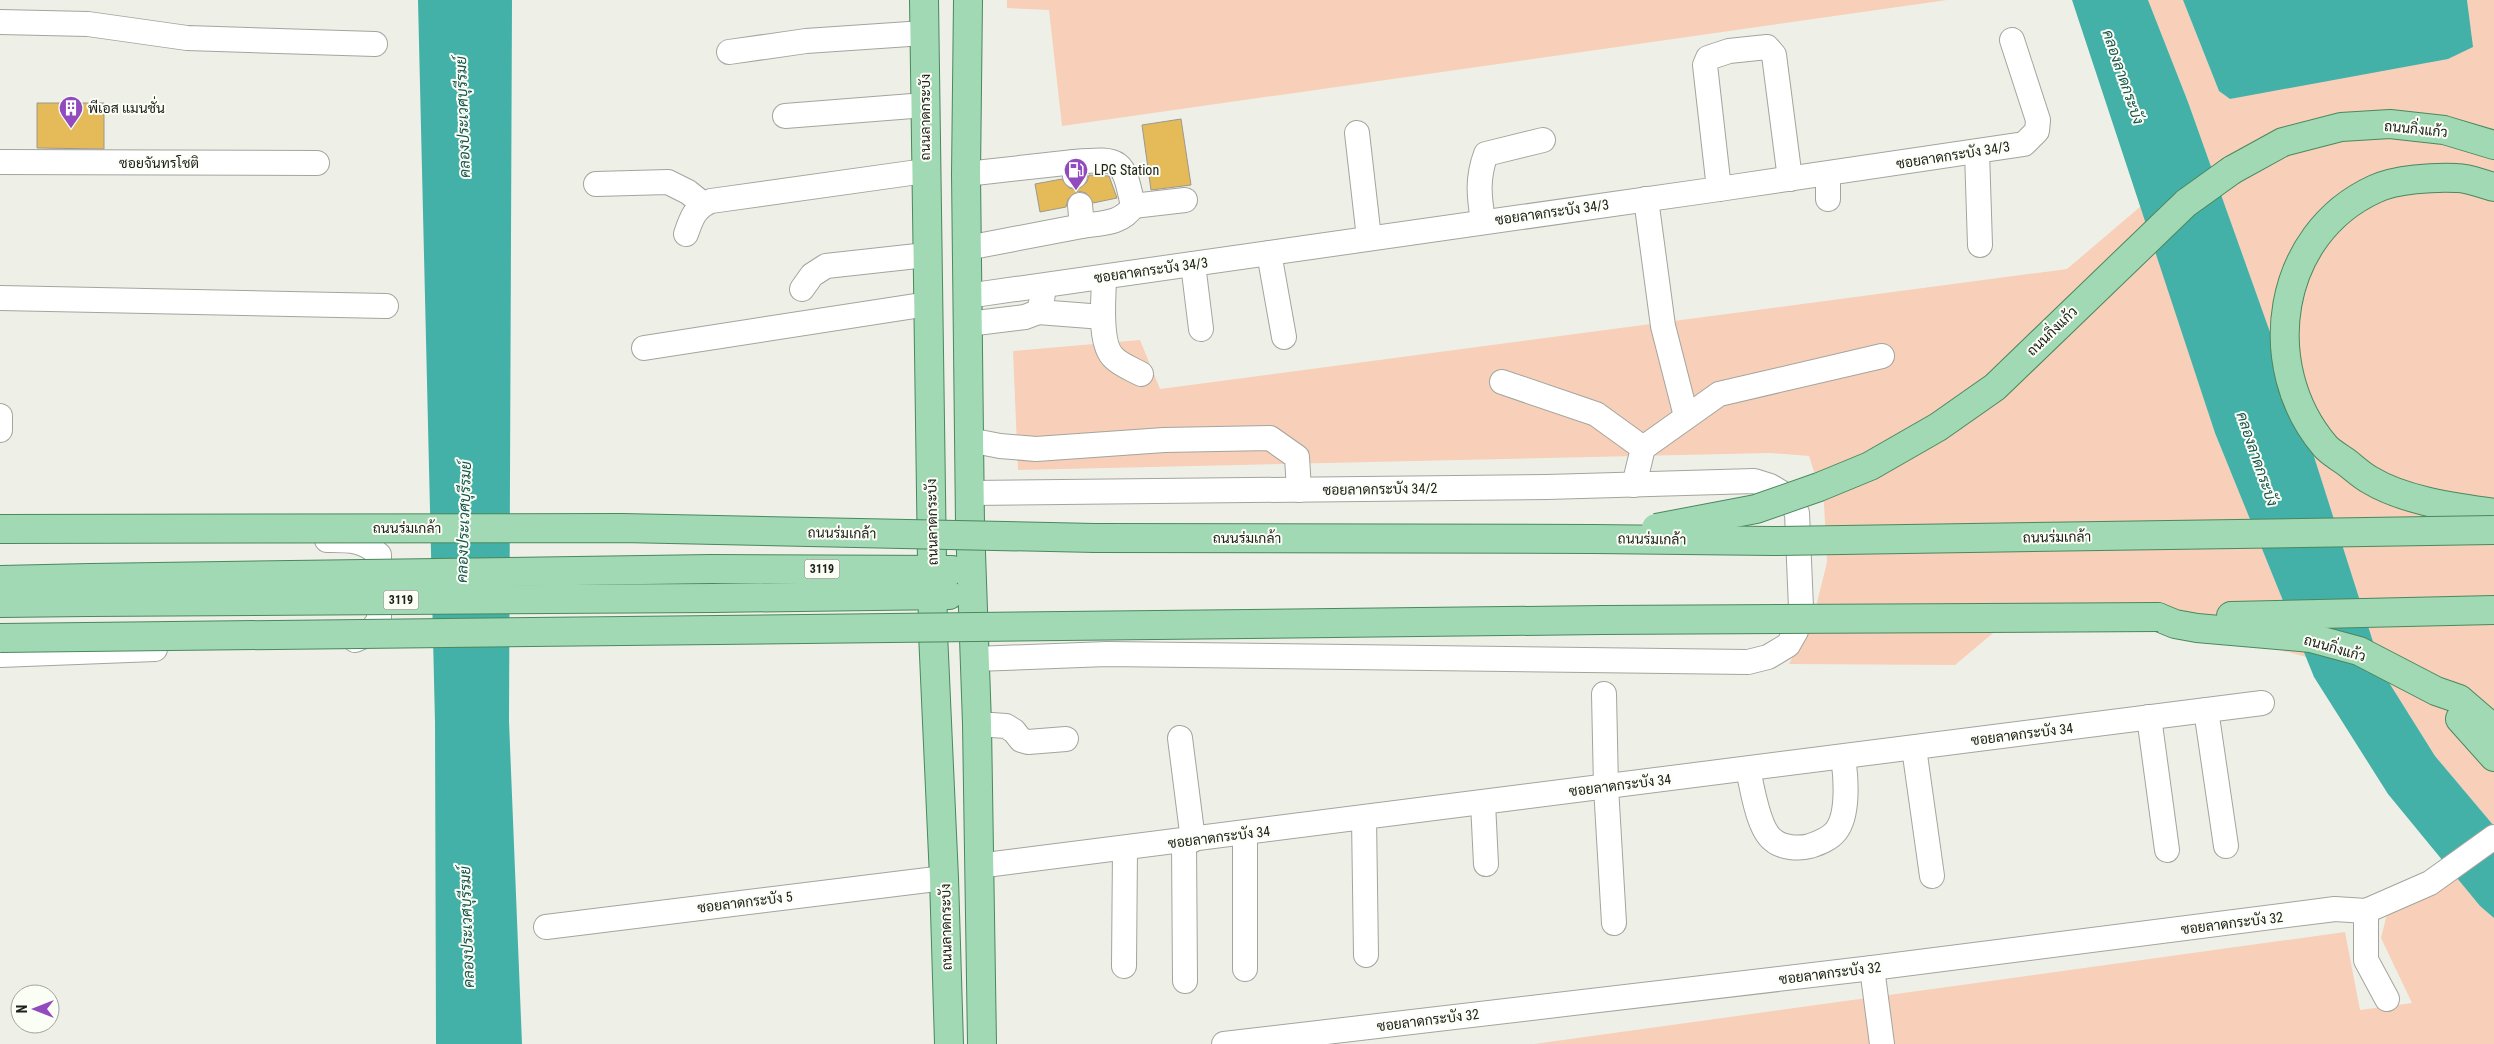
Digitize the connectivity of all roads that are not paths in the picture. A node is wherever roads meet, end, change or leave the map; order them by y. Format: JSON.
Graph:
{"nodes":[{"id":1,"x":924,"y":0,"type":"edge"},
{"id":2,"x":968,"y":0,"type":"edge"},
{"id":3,"x":0,"y":22,"type":"edge"},
{"id":4,"x":924,"y":33,"type":"junction"},
{"id":5,"x":2012,"y":40,"type":"dead end"},
{"id":6,"x":375,"y":44,"type":"dead end"},
{"id":7,"x":729,"y":52,"type":"dead end"},
{"id":8,"x":925,"y":105,"type":"junction"},
{"id":9,"x":785,"y":116,"type":"dead end"},
{"id":10,"x":1357,"y":133,"type":"dead end"},
{"id":11,"x":1543,"y":140,"type":"dead end"},
{"id":12,"x":2494,"y":145,"type":"edge"},
{"id":13,"x":1978,"y":152,"type":"junction"},
{"id":14,"x":0,"y":162,"type":"edge"},
{"id":15,"x":318,"y":163,"type":"dead end"},
{"id":16,"x":925,"y":171,"type":"junction"},
{"id":17,"x":966,"y":174,"type":"junction"},
{"id":18,"x":1828,"y":174,"type":"junction"},
{"id":19,"x":1790,"y":179,"type":"junction"},
{"id":20,"x":596,"y":184,"type":"dead end"},
{"id":21,"x":2494,"y":186,"type":"edge"},
{"id":22,"x":1719,"y":190,"type":"junction"},
{"id":23,"x":1646,"y":199,"type":"junction"},
{"id":24,"x":1828,"y":199,"type":"dead end"},
{"id":25,"x":1184,"y":200,"type":"dead end"},
{"id":26,"x":703,"y":204,"type":"junction"},
{"id":27,"x":1133,"y":206,"type":"junction"},
{"id":28,"x":1483,"y":221,"type":"junction"},
{"id":29,"x":686,"y":234,"type":"dead end"},
{"id":30,"x":1369,"y":238,"type":"junction"},
{"id":31,"x":1980,"y":245,"type":"dead end"},
{"id":32,"x":967,"y":248,"type":"junction"},
{"id":33,"x":1269,"y":253,"type":"junction"},
{"id":34,"x":926,"y":254,"type":"junction"},
{"id":35,"x":1194,"y":264,"type":"junction"},
{"id":36,"x":1104,"y":277,"type":"junction"},
{"id":37,"x":1044,"y":286,"type":"junction"},
{"id":38,"x":802,"y":289,"type":"dead end"},
{"id":39,"x":967,"y":296,"type":"junction"},
{"id":40,"x":0,"y":298,"type":"edge"},
{"id":41,"x":928,"y":304,"type":"junction"},
{"id":42,"x":386,"y":306,"type":"dead end"},
{"id":43,"x":1038,"y":312,"type":"junction"},
{"id":44,"x":1103,"y":318,"type":"junction"},
{"id":45,"x":968,"y":324,"type":"junction"},
{"id":46,"x":1201,"y":329,"type":"dead end"},
{"id":47,"x":1284,"y":337,"type":"dead end"},
{"id":48,"x":644,"y":348,"type":"dead end"},
{"id":49,"x":1882,"y":356,"type":"dead end"},
{"id":50,"x":1141,"y":374,"type":"dead end"},
{"id":51,"x":1502,"y":382,"type":"dead end"},
{"id":52,"x":0,"y":416,"type":"edge"},
{"id":53,"x":1686,"y":416,"type":"junction"},
{"id":54,"x":0,"y":430,"type":"edge"},
{"id":55,"x":969,"y":440,"type":"junction"},
{"id":56,"x":1642,"y":448,"type":"junction"},
{"id":57,"x":1634,"y":485,"type":"junction"},
{"id":58,"x":1299,"y":490,"type":"junction"},
{"id":59,"x":970,"y":493,"type":"junction"},
{"id":60,"x":2494,"y":513,"type":"edge"},
{"id":61,"x":0,"y":529,"type":"edge"},
{"id":62,"x":2494,"y":530,"type":"edge"},
{"id":63,"x":1593,"y":539,"type":"junction"},
{"id":64,"x":0,"y":542,"type":"edge"},
{"id":65,"x":971,"y":582,"type":"junction"},
{"id":66,"x":933,"y":583,"type":"junction"},
{"id":67,"x":90,"y":590,"type":"junction"},
{"id":68,"x":4,"y":591,"type":"edge"},
{"id":69,"x":2494,"y":610,"type":"edge"},
{"id":70,"x":2158,"y":617,"type":"junction"},
{"id":71,"x":0,"y":638,"type":"edge"},
{"id":72,"x":0,"y":655,"type":"edge"},
{"id":73,"x":975,"y":659,"type":"junction"},
{"id":74,"x":2436,"y":691,"type":"junction"},
{"id":75,"x":1604,"y":694,"type":"dead end"},
{"id":76,"x":2262,"y":703,"type":"dead end"},
{"id":77,"x":2206,"y":710,"type":"junction"},
{"id":78,"x":2149,"y":717,"type":"junction"},
{"id":79,"x":977,"y":724,"type":"junction"},
{"id":80,"x":2494,"y":729,"type":"edge"},
{"id":81,"x":1180,"y":738,"type":"dead end"},
{"id":82,"x":1066,"y":739,"type":"dead end"},
{"id":83,"x":1914,"y":748,"type":"junction"},
{"id":84,"x":1843,"y":756,"type":"junction"},
{"id":85,"x":2494,"y":756,"type":"edge"},
{"id":86,"x":1748,"y":769,"type":"junction"},
{"id":87,"x":1606,"y":787,"type":"junction"},
{"id":88,"x":1483,"y":803,"type":"junction"},
{"id":89,"x":1364,"y":818,"type":"junction"},
{"id":90,"x":1246,"y":834,"type":"junction"},
{"id":91,"x":2494,"y":838,"type":"edge"},
{"id":92,"x":1188,"y":841,"type":"junction"},
{"id":93,"x":2226,"y":846,"type":"dead end"},
{"id":94,"x":1125,"y":849,"type":"junction"},
{"id":95,"x":2167,"y":850,"type":"dead end"},
{"id":96,"x":1486,"y":864,"type":"dead end"},
{"id":97,"x":978,"y":866,"type":"junction"},
{"id":98,"x":1932,"y":876,"type":"dead end"},
{"id":99,"x":944,"y":878,"type":"junction"},
{"id":100,"x":2366,"y":911,"type":"junction"},
{"id":101,"x":1614,"y":923,"type":"dead end"},
{"id":102,"x":546,"y":927,"type":"dead end"},
{"id":103,"x":1366,"y":955,"type":"dead end"},
{"id":104,"x":1124,"y":966,"type":"dead end"},
{"id":105,"x":1872,"y":968,"type":"junction"},
{"id":106,"x":1245,"y":969,"type":"dead end"},
{"id":107,"x":1184,"y":981,"type":"dead end"},
{"id":108,"x":2387,"y":999,"type":"dead end"},
{"id":109,"x":949,"y":1044,"type":"edge"},
{"id":110,"x":982,"y":1044,"type":"edge"},
{"id":111,"x":1224,"y":1044,"type":"edge"},
{"id":112,"x":1882,"y":1044,"type":"edge"}],
"edges":[{"from":1,"to":4,"type":"main road","name":"ถนนลาดกระบัง"},
{"from":2,"to":17,"type":"main road"},
{"from":3,"to":6,"type":"street"},
{"from":4,"to":7,"type":"street"},
{"from":4,"to":8,"type":"main road","name":"ถนนลาดกระบัง"},
{"from":5,"to":13,"type":"street","name":"ซอยลาดกระบัง 34/3"},
{"from":8,"to":9,"type":"street"},
{"from":8,"to":16,"type":"main road","name":"ถนนลาดกระบัง"},
{"from":10,"to":30,"type":"street"},
{"from":11,"to":28,"type":"street"},
{"from":12,"to":63,"type":"main road","name":"ถนนกิ่งแก้ว","bridge":true},
{"from":13,"to":18,"type":"street","name":"ซอยลาดกระบัง 34/3"},
{"from":13,"to":31,"type":"street"},
{"from":14,"to":15,"type":"street","name":"ซอยจันทรโชติ"},
{"from":16,"to":26,"type":"street"},
{"from":16,"to":34,"type":"main road","name":"ถนนลาดกระบัง"},
{"from":17,"to":27,"type":"street"},
{"from":17,"to":32,"type":"main road"},
{"from":18,"to":19,"type":"street","name":"ซอยลาดกระบัง 34/3"},
{"from":18,"to":24,"type":"street"},
{"from":19,"to":22,"type":"street","name":"ซอยลาดกระบัง 34/3"},
{"from":19,"to":22,"type":"street"},
{"from":20,"to":26,"type":"street"},
{"from":21,"to":60,"type":"main road"},
{"from":22,"to":23,"type":"street","name":"ซอยลาดกระบัง 34/3"},
{"from":23,"to":28,"type":"street","name":"ซอยลาดกระบัง 34/3"},
{"from":23,"to":53,"type":"street"},
{"from":25,"to":27,"type":"street"},
{"from":26,"to":29,"type":"street"},
{"from":27,"to":32,"type":"street"},
{"from":28,"to":30,"type":"street","name":"ซอยลาดกระบัง 34/3"},
{"from":30,"to":33,"type":"street","name":"ซอยลาดกระบัง 34/3"},
{"from":32,"to":39,"type":"main road"},
{"from":33,"to":35,"type":"street","name":"ซอยลาดกระบัง 34/3"},
{"from":33,"to":47,"type":"street"},
{"from":34,"to":38,"type":"street"},
{"from":34,"to":41,"type":"main road","name":"ถนนลาดกระบัง"},
{"from":35,"to":36,"type":"street","name":"ซอยลาดกระบัง 34/3"},
{"from":35,"to":46,"type":"street"},
{"from":36,"to":37,"type":"street","name":"ซอยลาดกระบัง 34/3"},
{"from":36,"to":44,"type":"street"},
{"from":37,"to":39,"type":"street","name":"ซอยลาดกระบัง 34/3"},
{"from":37,"to":43,"type":"street"},
{"from":39,"to":45,"type":"main road"},
{"from":40,"to":42,"type":"street"},
{"from":41,"to":48,"type":"street"},
{"from":41,"to":66,"type":"main road","name":"ถนนลาดกระบัง"},
{"from":43,"to":44,"type":"street"},
{"from":43,"to":45,"type":"street"},
{"from":44,"to":50,"type":"street"},
{"from":45,"to":55,"type":"main road"},
{"from":49,"to":53,"type":"street"},
{"from":51,"to":56,"type":"street"},
{"from":52,"to":54,"type":"street"},
{"from":53,"to":56,"type":"street"},
{"from":55,"to":58,"type":"street"},
{"from":55,"to":59,"type":"main road"},
{"from":56,"to":57,"type":"street"},
{"from":57,"to":58,"type":"street","name":"ซอยลาดกระบัง 34/2"},
{"from":57,"to":73,"type":"street","name":"ซอยลาดกระบัง 34/2"},
{"from":58,"to":59,"type":"street","name":"ซอยลาดกระบัง 34/2"},
{"from":59,"to":65,"type":"main road"},
{"from":61,"to":63,"type":"main road","name":"ถนนร่มเกล้า","bridge":true},
{"from":62,"to":63,"type":"main road","name":"ถนนร่มเกล้า","bridge":true},
{"from":64,"to":72,"type":"street"},
{"from":65,"to":66,"type":"main road"},
{"from":65,"to":73,"type":"main road"},
{"from":66,"to":67,"type":"main road","number":"3119","bridge":true},
{"from":66,"to":67,"type":"main road","number":"3119","bridge":true},
{"from":66,"to":99,"type":"main road","name":"ถนนลาดกระบัง"},
{"from":67,"to":68,"type":"main road","number":"3119"},
{"from":69,"to":70,"type":"main road"},
{"from":70,"to":71,"type":"main road","bridge":true},
{"from":70,"to":74,"type":"main road","name":"ถนนกิ่งแก้ว"},
{"from":73,"to":79,"type":"main road"},
{"from":74,"to":80,"type":"main road","name":"ถนนกิ่งแก้ว"},
{"from":74,"to":85,"type":"main road"},
{"from":75,"to":87,"type":"street"},
{"from":76,"to":77,"type":"street","name":"ซอยลาดกระบัง 34"},
{"from":77,"to":78,"type":"street","name":"ซอยลาดกระบัง 34"},
{"from":77,"to":93,"type":"street"},
{"from":78,"to":83,"type":"street","name":"ซอยลาดกระบัง 34"},
{"from":78,"to":95,"type":"street"},
{"from":79,"to":82,"type":"street"},
{"from":79,"to":97,"type":"main road"},
{"from":81,"to":92,"type":"street"},
{"from":83,"to":84,"type":"street","name":"ซอยลาดกระบัง 34"},
{"from":83,"to":98,"type":"street"},
{"from":84,"to":86,"type":"street","name":"ซอยลาดกระบัง 34"},
{"from":84,"to":86,"type":"street"},
{"from":86,"to":87,"type":"street","name":"ซอยลาดกระบัง 34"},
{"from":87,"to":88,"type":"street","name":"ซอยลาดกระบัง 34"},
{"from":87,"to":101,"type":"street"},
{"from":88,"to":89,"type":"street","name":"ซอยลาดกระบัง 34"},
{"from":88,"to":96,"type":"street"},
{"from":89,"to":90,"type":"street","name":"ซอยลาดกระบัง 34"},
{"from":89,"to":103,"type":"street"},
{"from":90,"to":92,"type":"street","name":"ซอยลาดกระบัง 34"},
{"from":90,"to":106,"type":"street"},
{"from":91,"to":100,"type":"street","name":"ซอยลาดกระบัง 32"},
{"from":92,"to":94,"type":"street","name":"ซอยลาดกระบัง 34"},
{"from":92,"to":107,"type":"street"},
{"from":94,"to":97,"type":"street","name":"ซอยลาดกระบัง 34"},
{"from":94,"to":104,"type":"street"},
{"from":97,"to":110,"type":"main road"},
{"from":99,"to":102,"type":"street","name":"ซอยลาดกระบัง 5"},
{"from":99,"to":109,"type":"main road","name":"ถนนลาดกระบัง"},
{"from":100,"to":105,"type":"street","name":"ซอยลาดกระบัง 32"},
{"from":100,"to":108,"type":"street"},
{"from":105,"to":111,"type":"street","name":"ซอยลาดกระบัง 32"},
{"from":105,"to":112,"type":"street"}]}
